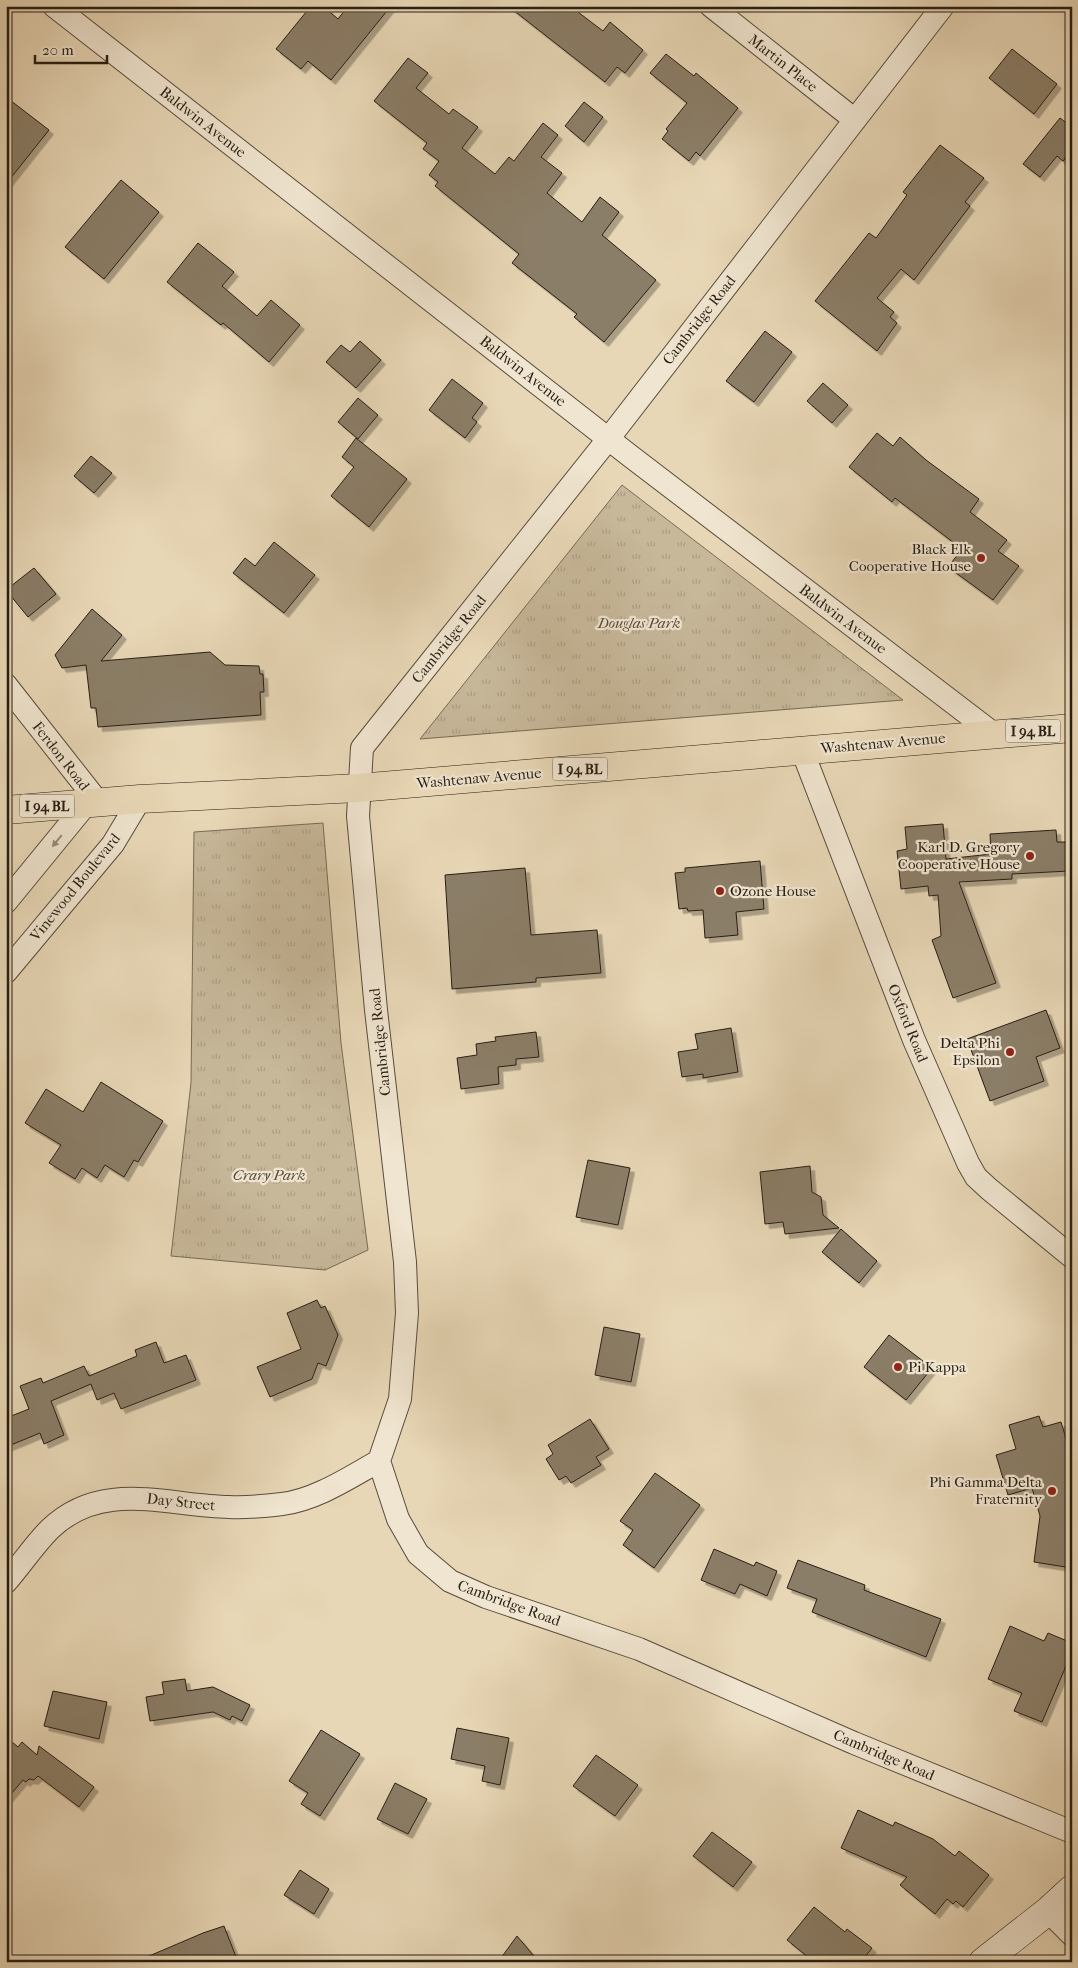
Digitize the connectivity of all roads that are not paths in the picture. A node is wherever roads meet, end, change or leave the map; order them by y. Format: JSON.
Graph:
{"nodes":[{"id":1,"x":54,"y":6,"type":"edge"},
{"id":2,"x":711,"y":6,"type":"edge"},
{"id":3,"x":944,"y":6,"type":"edge"},
{"id":4,"x":855,"y":120,"type":"junction"},
{"id":5,"x":608,"y":438,"type":"junction"},
{"id":6,"x":6,"y":685,"type":"edge"},
{"id":7,"x":1072,"y":728,"type":"edge"},
{"id":8,"x":994,"y":734,"type":"junction"},
{"id":9,"x":802,"y":750,"type":"junction"},
{"id":10,"x":358,"y":788,"type":"junction"},
{"id":11,"x":140,"y":799,"type":"junction"},
{"id":12,"x":93,"y":802,"type":"junction"},
{"id":13,"x":6,"y":810,"type":"edge"},
{"id":14,"x":6,"y":902,"type":"edge"},
{"id":15,"x":6,"y":972,"type":"edge"},
{"id":16,"x":1072,"y":1257,"type":"edge"},
{"id":17,"x":380,"y":1461,"type":"junction"},
{"id":18,"x":6,"y":1582,"type":"edge"},
{"id":19,"x":1072,"y":1832,"type":"edge"},
{"id":20,"x":1072,"y":1889,"type":"edge"},
{"id":21,"x":1048,"y":1911,"type":"junction"},
{"id":22,"x":1072,"y":1935,"type":"edge"},
{"id":23,"x":983,"y":1962,"type":"edge"}],
"edges":[{"from":1,"to":5,"type":"street","name":"Baldwin Avenue"},
{"from":2,"to":4,"type":"street","name":"Martin Place"},
{"from":3,"to":4,"type":"street","name":"Cambridge Road"},
{"from":4,"to":5,"type":"street","name":"Cambridge Road"},
{"from":5,"to":8,"type":"street","name":"Baldwin Avenue"},
{"from":5,"to":10,"type":"street","name":"Cambridge Road"},
{"from":6,"to":12,"type":"street","name":"Ferdon Road"},
{"from":7,"to":8,"type":"main road","name":"Washtenaw Avenue","number":"I 94 BL"},
{"from":8,"to":9,"type":"main road","name":"Washtenaw Avenue","number":"I 94 BL"},
{"from":9,"to":10,"type":"main road","name":"Washtenaw Avenue","number":"I 94 BL"},
{"from":9,"to":16,"type":"street","name":"Oxford Road"},
{"from":10,"to":11,"type":"main road","name":"Washtenaw Avenue","number":"I 94 BL"},
{"from":10,"to":17,"type":"street","name":"Cambridge Road"},
{"from":11,"to":12,"type":"main road","name":"Washtenaw Avenue","number":"I 94 BL"},
{"from":11,"to":15,"type":"street","name":"Vinewood Boulevard"},
{"from":12,"to":13,"type":"main road","name":"Washtenaw Avenue","number":"I 94 BL"},
{"from":12,"to":14,"type":"street","one_way":true},
{"from":17,"to":18,"type":"street","name":"Day Street"},
{"from":17,"to":19,"type":"street","name":"Cambridge Road"},
{"from":20,"to":21,"type":"street"},
{"from":21,"to":22,"type":"street"},
{"from":21,"to":23,"type":"street"}]}
